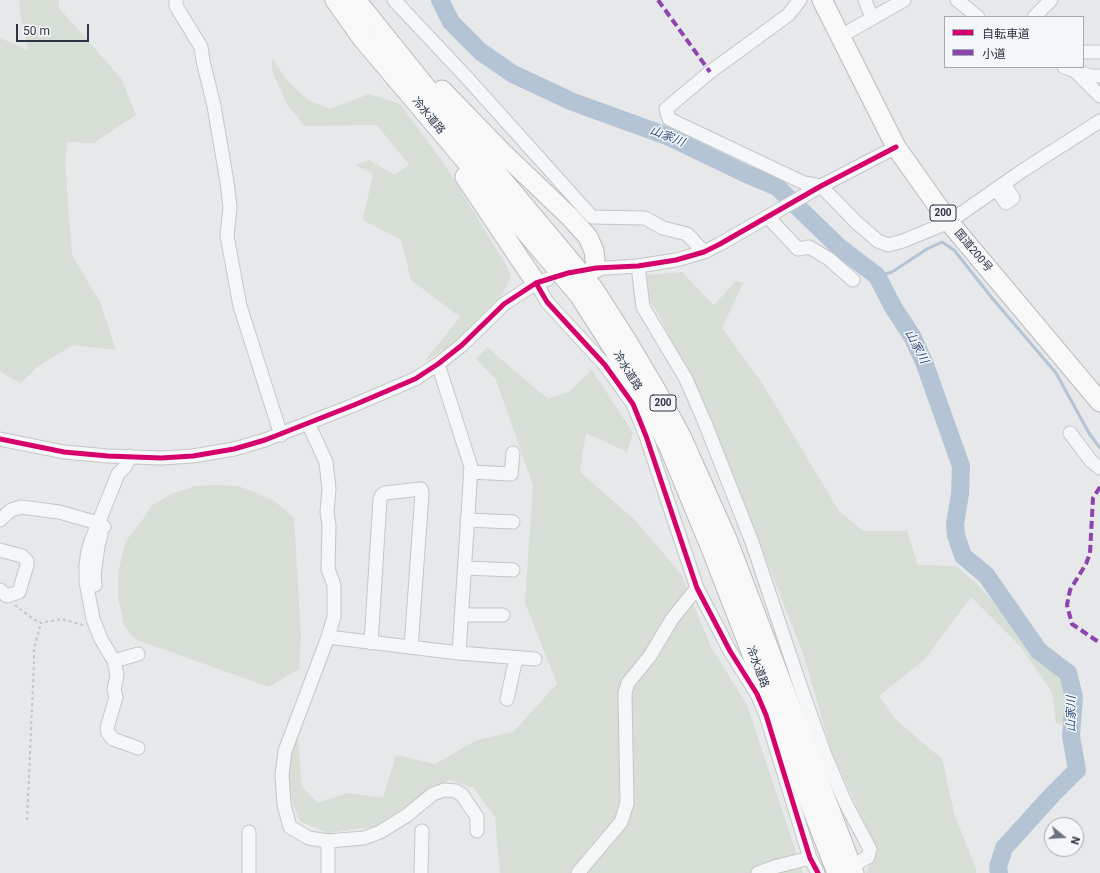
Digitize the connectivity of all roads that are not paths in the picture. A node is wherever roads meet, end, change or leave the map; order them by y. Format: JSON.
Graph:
{"nodes":[{"id":1,"x":176,"y":0,"type":"edge"},
{"id":2,"x":335,"y":0,"type":"edge"},
{"id":3,"x":356,"y":0,"type":"edge"},
{"id":4,"x":394,"y":0,"type":"edge"},
{"id":5,"x":800,"y":0,"type":"edge"},
{"id":6,"x":822,"y":0,"type":"edge"},
{"id":7,"x":865,"y":0,"type":"edge"},
{"id":8,"x":904,"y":0,"type":"edge"},
{"id":9,"x":957,"y":0,"type":"edge"},
{"id":10,"x":1051,"y":0,"type":"edge"},
{"id":11,"x":977,"y":16,"type":"edge"},
{"id":12,"x":1035,"y":16,"type":"edge"},
{"id":13,"x":872,"y":18,"type":"junction"},
{"id":14,"x":378,"y":27,"type":"junction"},
{"id":15,"x":841,"y":36,"type":"junction"},
{"id":16,"x":1084,"y":52,"type":"edge"},
{"id":17,"x":1100,"y":52,"type":"edge"},
{"id":18,"x":1068,"y":68,"type":"edge"},
{"id":19,"x":393,"y":75,"type":"junction"},
{"id":20,"x":1100,"y":76,"type":"edge"},
{"id":21,"x":1100,"y":96,"type":"edge"},
{"id":22,"x":1100,"y":121,"type":"edge"},
{"id":23,"x":896,"y":147,"type":"junction"},
{"id":24,"x":821,"y":186,"type":"junction"},
{"id":25,"x":768,"y":217,"type":"junction"},
{"id":26,"x":949,"y":222,"type":"junction"},
{"id":27,"x":704,"y":252,"type":"junction"},
{"id":28,"x":638,"y":266,"type":"junction"},
{"id":29,"x":592,"y":269,"type":"joint"},
{"id":30,"x":853,"y":280,"type":"dead end"},
{"id":31,"x":542,"y":281,"type":"junction"},
{"id":32,"x":438,"y":364,"type":"junction"},
{"id":33,"x":1100,"y":402,"type":"edge"},
{"id":34,"x":308,"y":424,"type":"junction"},
{"id":35,"x":1070,"y":433,"type":"dead end"},
{"id":36,"x":281,"y":435,"type":"junction"},
{"id":37,"x":0,"y":439,"type":"edge"},
{"id":38,"x":513,"y":453,"type":"dead end"},
{"id":39,"x":128,"y":462,"type":"junction"},
{"id":40,"x":1100,"y":468,"type":"edge"},
{"id":41,"x":470,"y":472,"type":"junction"},
{"id":42,"x":0,"y":520,"type":"edge"},
{"id":43,"x":467,"y":520,"type":"junction"},
{"id":44,"x":513,"y":522,"type":"dead end"},
{"id":45,"x":101,"y":525,"type":"junction"},
{"id":46,"x":0,"y":550,"type":"edge"},
{"id":47,"x":465,"y":568,"type":"junction"},
{"id":48,"x":513,"y":570,"type":"dead end"},
{"id":49,"x":697,"y":588,"type":"junction"},
{"id":50,"x":3,"y":593,"type":"edge"},
{"id":51,"x":462,"y":615,"type":"junction"},
{"id":52,"x":503,"y":615,"type":"dead end"},
{"id":53,"x":328,"y":638,"type":"junction"},
{"id":54,"x":371,"y":643,"type":"junction"},
{"id":55,"x":411,"y":647,"type":"junction"},
{"id":56,"x":459,"y":653,"type":"junction"},
{"id":57,"x":138,"y":654,"type":"dead end"},
{"id":58,"x":516,"y":658,"type":"junction"},
{"id":59,"x":535,"y":659,"type":"dead end"},
{"id":60,"x":117,"y":660,"type":"junction"},
{"id":61,"x":507,"y":699,"type":"dead end"},
{"id":62,"x":138,"y":748,"type":"dead end"},
{"id":63,"x":422,"y":831,"type":"dead end"},
{"id":64,"x":477,"y":831,"type":"dead end"},
{"id":65,"x":249,"y":832,"type":"dead end"},
{"id":66,"x":328,"y":841,"type":"junction"},
{"id":67,"x":810,"y":858,"type":"junction"},
{"id":68,"x":856,"y":868,"type":"edge"},
{"id":69,"x":248,"y":873,"type":"edge"},
{"id":70,"x":328,"y":873,"type":"edge"},
{"id":71,"x":421,"y":873,"type":"edge"},
{"id":72,"x":578,"y":873,"type":"edge"},
{"id":73,"x":758,"y":873,"type":"edge"},
{"id":74,"x":818,"y":873,"type":"edge"},
{"id":75,"x":837,"y":873,"type":"edge"}],
"edges":[{"from":1,"to":36,"type":"street"},
{"from":2,"to":19,"type":"highway","name":"冷水道路","number":"200"},
{"from":3,"to":14,"type":"highway","name":"冷水道路","number":"200"},
{"from":4,"to":27,"type":"street"},
{"from":5,"to":24,"type":"street"},
{"from":6,"to":15,"type":"highway","name":"国道200号","number":"200"},
{"from":7,"to":13,"type":"street"},
{"from":8,"to":13,"type":"street"},
{"from":9,"to":11,"type":"street"},
{"from":10,"to":12,"type":"street"},
{"from":13,"to":15,"type":"street"},
{"from":14,"to":29,"type":"highway"},
{"from":14,"to":68,"type":"highway","name":"冷水道路","number":"200"},
{"from":15,"to":23,"type":"highway","name":"国道200号","number":"200"},
{"from":16,"to":17,"type":"street"},
{"from":18,"to":20,"type":"street"},
{"from":18,"to":21,"type":"street"},
{"from":19,"to":31,"type":"highway"},
{"from":19,"to":75,"type":"highway","name":"冷水道路","number":"200"},
{"from":22,"to":26,"type":"street"},
{"from":23,"to":24,"type":"street"},
{"from":23,"to":26,"type":"highway","name":"国道200号","number":"200"},
{"from":24,"to":25,"type":"street"},
{"from":24,"to":26,"type":"street"},
{"from":25,"to":27,"type":"street"},
{"from":25,"to":30,"type":"street"},
{"from":26,"to":33,"type":"highway","name":"国道200号","number":"200"},
{"from":27,"to":28,"type":"street"},
{"from":28,"to":29,"type":"street"},
{"from":28,"to":68,"type":"street"},
{"from":31,"to":32,"type":"street"},
{"from":31,"to":49,"type":"street"},
{"from":32,"to":34,"type":"street"},
{"from":32,"to":41,"type":"street"},
{"from":34,"to":36,"type":"street"},
{"from":34,"to":53,"type":"street"},
{"from":35,"to":40,"type":"street"},
{"from":36,"to":39,"type":"street"},
{"from":37,"to":39,"type":"street"},
{"from":38,"to":41,"type":"street"},
{"from":39,"to":45,"type":"street"},
{"from":41,"to":43,"type":"street"},
{"from":42,"to":45,"type":"street"},
{"from":43,"to":44,"type":"street"},
{"from":43,"to":47,"type":"street"},
{"from":45,"to":60,"type":"street"},
{"from":45,"to":60,"type":"street"},
{"from":46,"to":50,"type":"street"},
{"from":47,"to":48,"type":"street"},
{"from":47,"to":51,"type":"street"},
{"from":49,"to":67,"type":"street"},
{"from":49,"to":72,"type":"street"},
{"from":51,"to":52,"type":"street"},
{"from":51,"to":56,"type":"street"},
{"from":53,"to":54,"type":"street"},
{"from":53,"to":66,"type":"street"},
{"from":54,"to":55,"type":"street"},
{"from":54,"to":55,"type":"street"},
{"from":55,"to":56,"type":"street"},
{"from":56,"to":58,"type":"street"},
{"from":57,"to":60,"type":"street"},
{"from":58,"to":59,"type":"street"},
{"from":58,"to":61,"type":"street"},
{"from":60,"to":62,"type":"street"},
{"from":63,"to":71,"type":"street"},
{"from":64,"to":66,"type":"street"},
{"from":65,"to":69,"type":"street"},
{"from":66,"to":70,"type":"street"},
{"from":67,"to":73,"type":"street"},
{"from":67,"to":74,"type":"street"}]}
